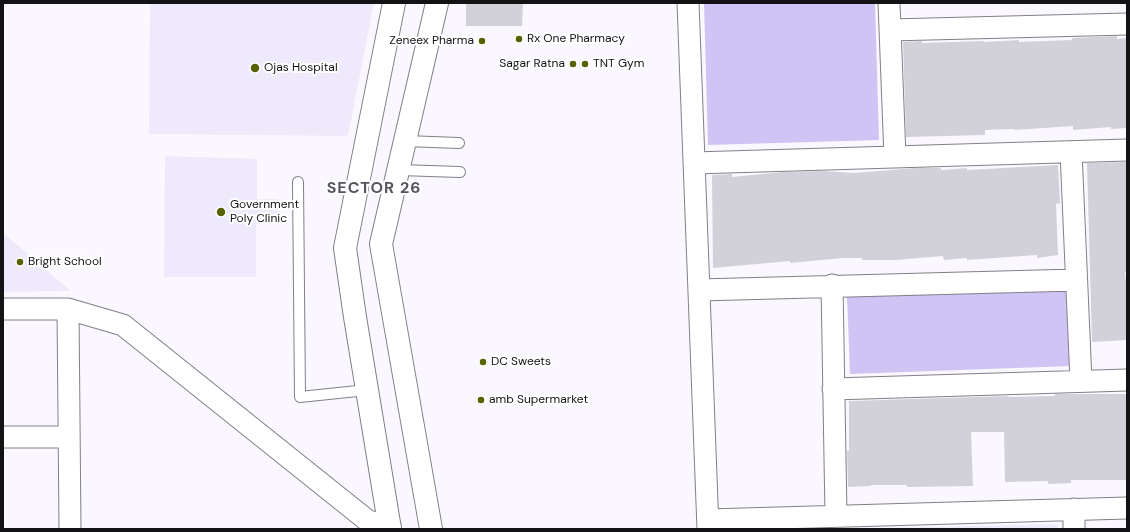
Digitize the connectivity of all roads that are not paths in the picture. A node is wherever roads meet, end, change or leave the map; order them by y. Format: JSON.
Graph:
{"nodes":[{"id":1,"x":394,"y":3,"type":"edge"},
{"id":2,"x":438,"y":3,"type":"edge"},
{"id":3,"x":688,"y":3,"type":"edge"},
{"id":4,"x":889,"y":3,"type":"edge"},
{"id":5,"x":1127,"y":24,"type":"edge"},
{"id":6,"x":890,"y":30,"type":"junction"},
{"id":7,"x":406,"y":141,"type":"junction"},
{"id":8,"x":459,"y":143,"type":"dead end"},
{"id":9,"x":1127,"y":150,"type":"edge"},
{"id":10,"x":1072,"y":152,"type":"junction"},
{"id":11,"x":895,"y":157,"type":"junction"},
{"id":12,"x":694,"y":163,"type":"junction"},
{"id":13,"x":399,"y":170,"type":"junction"},
{"id":14,"x":460,"y":172,"type":"dead end"},
{"id":15,"x":298,"y":182,"type":"dead end"},
{"id":16,"x":1076,"y":280,"type":"junction"},
{"id":17,"x":832,"y":286,"type":"junction"},
{"id":18,"x":699,"y":290,"type":"junction"},
{"id":19,"x":3,"y":309,"type":"edge"},
{"id":20,"x":68,"y":309,"type":"junction"},
{"id":21,"x":1127,"y":380,"type":"edge"},
{"id":22,"x":1081,"y":381,"type":"junction"},
{"id":23,"x":833,"y":389,"type":"junction"},
{"id":24,"x":367,"y":390,"type":"junction"},
{"id":25,"x":3,"y":437,"type":"edge"},
{"id":26,"x":69,"y":437,"type":"junction"},
{"id":27,"x":1127,"y":508,"type":"edge"},
{"id":28,"x":836,"y":516,"type":"junction"},
{"id":29,"x":1074,"y":519,"type":"edge"},
{"id":30,"x":708,"y":524,"type":"edge"},
{"id":31,"x":390,"y":527,"type":"edge"},
{"id":32,"x":70,"y":529,"type":"edge"},
{"id":33,"x":431,"y":529,"type":"edge"}],
"edges":[{"from":1,"to":24,"type":"street"},
{"from":2,"to":7,"type":"street"},
{"from":3,"to":12,"type":"street"},
{"from":4,"to":6,"type":"street"},
{"from":5,"to":6,"type":"street"},
{"from":6,"to":11,"type":"street"},
{"from":7,"to":8,"type":"lane"},
{"from":7,"to":13,"type":"street"},
{"from":9,"to":10,"type":"street"},
{"from":10,"to":11,"type":"street"},
{"from":10,"to":16,"type":"street"},
{"from":11,"to":12,"type":"street"},
{"from":12,"to":18,"type":"street"},
{"from":13,"to":14,"type":"lane"},
{"from":13,"to":33,"type":"street"},
{"from":15,"to":24,"type":"lane"},
{"from":16,"to":17,"type":"street"},
{"from":16,"to":22,"type":"street"},
{"from":17,"to":18,"type":"street"},
{"from":17,"to":23,"type":"street"},
{"from":18,"to":30,"type":"street"},
{"from":19,"to":20,"type":"street"},
{"from":20,"to":26,"type":"street"},
{"from":20,"to":31,"type":"street"},
{"from":21,"to":22,"type":"street"},
{"from":22,"to":23,"type":"street"},
{"from":23,"to":28,"type":"street"},
{"from":24,"to":31,"type":"street"},
{"from":25,"to":26,"type":"street"},
{"from":26,"to":32,"type":"street"},
{"from":27,"to":29,"type":"street"},
{"from":28,"to":29,"type":"street"},
{"from":28,"to":30,"type":"street"}]}
